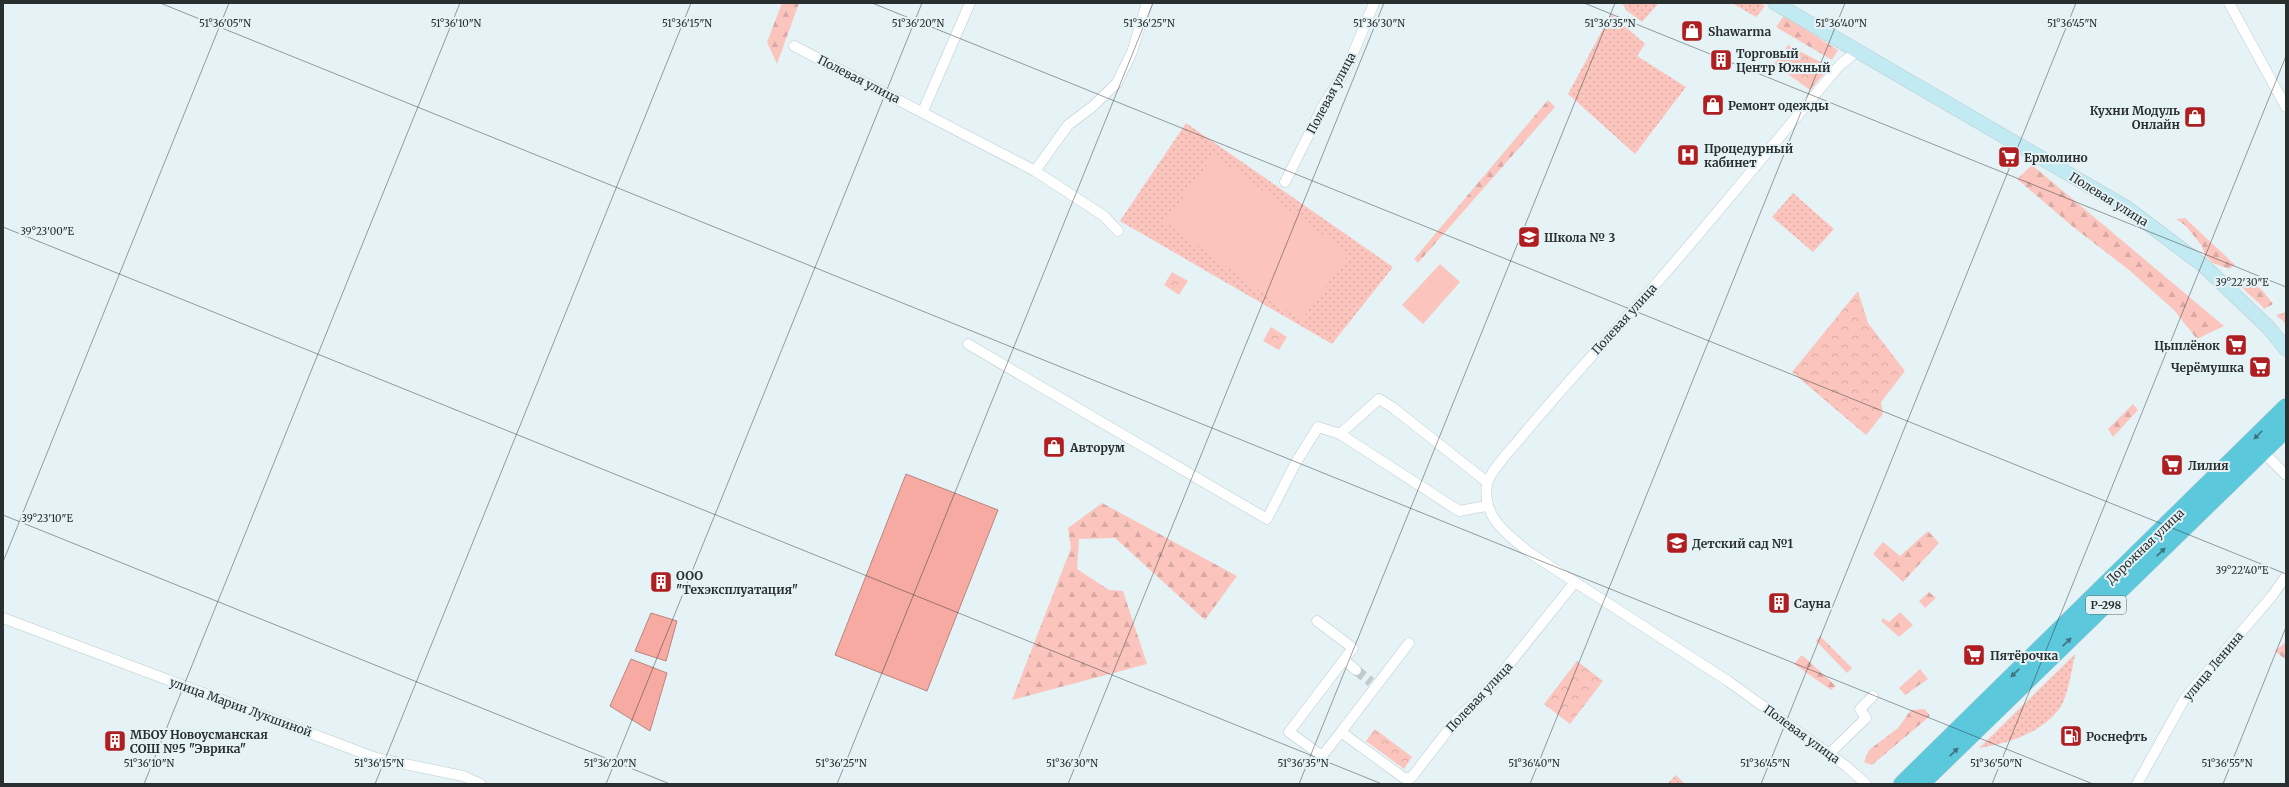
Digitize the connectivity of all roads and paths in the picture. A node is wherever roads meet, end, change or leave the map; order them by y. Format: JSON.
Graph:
{"nodes":[{"id":1,"x":970,"y":3,"type":"edge"},
{"id":2,"x":1147,"y":3,"type":"edge"},
{"id":3,"x":1374,"y":3,"type":"edge"},
{"id":4,"x":2229,"y":3,"type":"edge"},
{"id":5,"x":1781,"y":4,"type":"edge"},
{"id":6,"x":794,"y":46,"type":"dead end"},
{"id":7,"x":1856,"y":52,"type":"junction"},
{"id":8,"x":2286,"y":107,"type":"edge"},
{"id":9,"x":923,"y":111,"type":"junction"},
{"id":10,"x":1035,"y":171,"type":"junction"},
{"id":11,"x":1285,"y":182,"type":"dead end"},
{"id":12,"x":1118,"y":231,"type":"dead end"},
{"id":13,"x":2284,"y":343,"type":"edge"},
{"id":14,"x":968,"y":344,"type":"dead end"},
{"id":15,"x":2286,"y":403,"type":"edge"},
{"id":16,"x":2282,"y":418,"type":"edge"},
{"id":17,"x":1340,"y":434,"type":"junction"},
{"id":18,"x":2263,"y":452,"type":"junction"},
{"id":19,"x":2286,"y":475,"type":"edge"},
{"id":20,"x":1487,"y":482,"type":"junction"},
{"id":21,"x":1486,"y":506,"type":"junction"},
{"id":22,"x":2286,"y":576,"type":"edge"},
{"id":23,"x":1575,"y":582,"type":"junction"},
{"id":24,"x":3,"y":618,"type":"edge"},
{"id":25,"x":1317,"y":620,"type":"dead end"},
{"id":26,"x":1409,"y":643,"type":"dead end"},
{"id":27,"x":1344,"y":660,"type":"junction"},
{"id":28,"x":1356,"y":670,"type":"tunnel mouth"},
{"id":29,"x":1873,"y":696,"type":"dead end"},
{"id":30,"x":1341,"y":732,"type":"junction"},
{"id":31,"x":1829,"y":754,"type":"junction"},
{"id":32,"x":1923,"y":782,"type":"edge"},
{"id":33,"x":481,"y":784,"type":"edge"},
{"id":34,"x":1866,"y":784,"type":"edge"},
{"id":35,"x":1902,"y":784,"type":"edge"},
{"id":36,"x":2137,"y":784,"type":"edge"}],
"edges":[{"from":1,"to":9,"type":"street"},
{"from":2,"to":10,"type":"street"},
{"from":3,"to":11,"type":"street","name":"Полевая улица"},
{"from":4,"to":8,"type":"street"},
{"from":5,"to":7,"type":"main road","name":"Полевая улица"},
{"from":6,"to":9,"type":"street","name":"Полевая улица"},
{"from":7,"to":13,"type":"main road","name":"Полевая улица"},
{"from":7,"to":20,"type":"street","name":"Полевая улица"},
{"from":9,"to":10,"type":"street","name":"Полевая улица"},
{"from":10,"to":12,"type":"street","name":"Полевая улица"},
{"from":14,"to":17,"type":"street"},
{"from":15,"to":16,"type":"main road"},
{"from":16,"to":18,"type":"highway","name":"Дорожная улица","number":"Р-298"},
{"from":16,"to":35,"type":"highway","name":"Дорожная улица","number":"Р-298","one_way":true},
{"from":17,"to":20,"type":"street"},
{"from":17,"to":21,"type":"street"},
{"from":18,"to":19,"type":"street"},
{"from":32,"to":18,"type":"highway","name":"Дорожная улица","number":"Р-298","one_way":true},
{"from":20,"to":21,"type":"street"},
{"from":21,"to":23,"type":"street","name":"Полевая улица"},
{"from":22,"to":36,"type":"street","name":"улица Ленина"},
{"from":23,"to":30,"type":"street","name":"Полевая улица"},
{"from":23,"to":31,"type":"street","name":"Полевая улица"},
{"from":24,"to":33,"type":"street","name":"улица Марии Лукшиной"},
{"from":25,"to":27,"type":"street"},
{"from":26,"to":30,"type":"street"},
{"from":27,"to":28,"type":"street"},
{"from":27,"to":30,"type":"street"},
{"from":29,"to":31,"type":"street"},
{"from":31,"to":34,"type":"street","name":"Полевая улица"}]}
